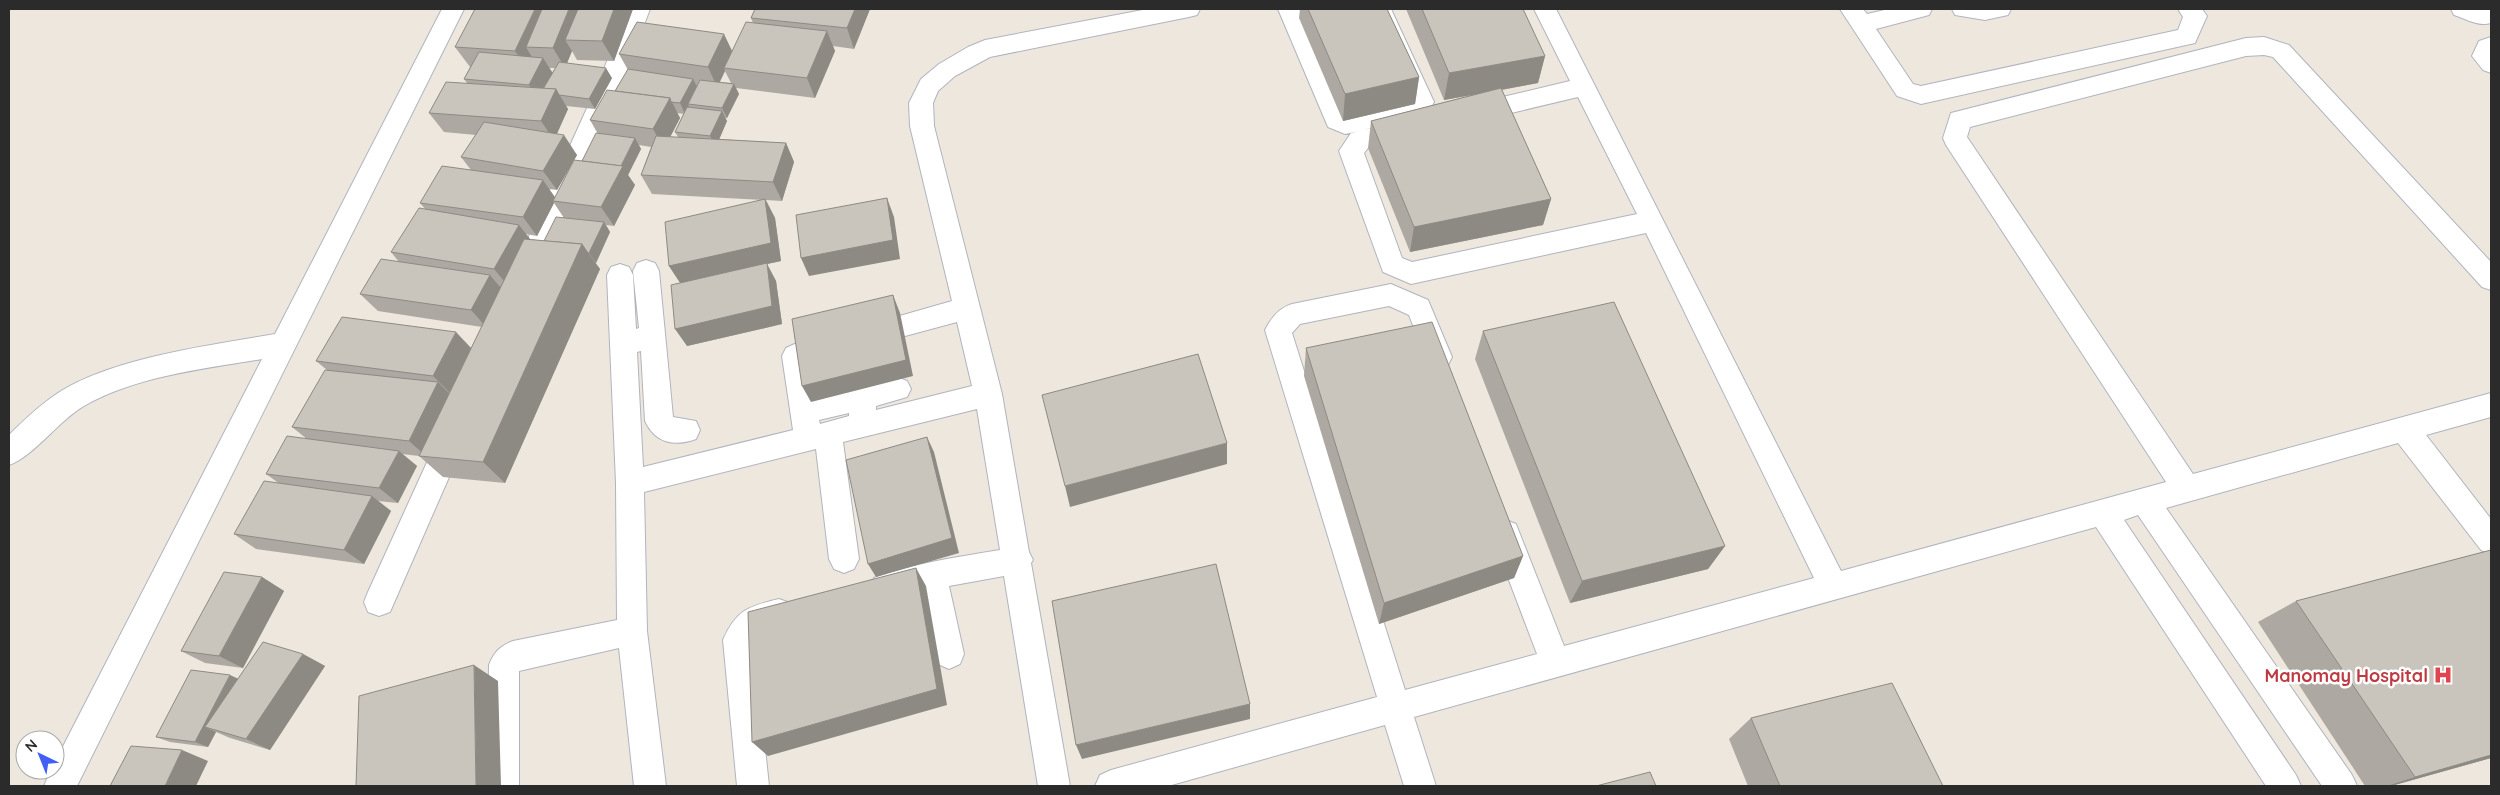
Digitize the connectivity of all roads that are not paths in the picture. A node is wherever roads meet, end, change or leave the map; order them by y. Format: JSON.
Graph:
{"nodes":[{"id":1,"x":453,"y":9,"type":"edge"},
{"id":2,"x":639,"y":9,"type":"edge"},
{"id":3,"x":1189,"y":9,"type":"edge"},
{"id":4,"x":1380,"y":9,"type":"edge"},
{"id":5,"x":1544,"y":9,"type":"edge"},
{"id":6,"x":1921,"y":9,"type":"edge"},
{"id":7,"x":1963,"y":9,"type":"edge"},
{"id":8,"x":2000,"y":9,"type":"edge"},
{"id":9,"x":2189,"y":9,"type":"edge"},
{"id":10,"x":2462,"y":9,"type":"edge"},
{"id":11,"x":1297,"y":10,"type":"edge"},
{"id":12,"x":2491,"y":15,"type":"edge"},
{"id":13,"x":1856,"y":16,"type":"edge"},
{"id":14,"x":2491,"y":46,"type":"edge"},
{"id":15,"x":2491,"y":64,"type":"edge"},
{"id":16,"x":1584,"y":87,"type":"junction"},
{"id":17,"x":1653,"y":221,"type":"junction"},
{"id":18,"x":646,"y":271,"type":"dead end"},
{"id":19,"x":620,"y":275,"type":"dead end"},
{"id":20,"x":2491,"y":279,"type":"edge"},
{"id":21,"x":516,"y":294,"type":"edge"},
{"id":22,"x":967,"y":308,"type":"junction"},
{"id":23,"x":905,"y":325,"type":"dead end"},
{"id":24,"x":653,"y":336,"type":"junction"},
{"id":25,"x":284,"y":344,"type":"junction"},
{"id":26,"x":623,"y":344,"type":"junction"},
{"id":27,"x":801,"y":352,"type":"edge"},
{"id":28,"x":1448,"y":383,"type":"edge"},
{"id":29,"x":897,"y":389,"type":"dead end"},
{"id":30,"x":988,"y":394,"type":"junction"},
{"id":31,"x":2491,"y":405,"type":"edge"},
{"id":32,"x":862,"y":411,"type":"junction"},
{"id":33,"x":464,"y":412,"type":"edge"},
{"id":34,"x":813,"y":428,"type":"junction"},
{"id":35,"x":2404,"y":429,"type":"junction"},
{"id":36,"x":686,"y":430,"type":"dead end"},
{"id":37,"x":9,"y":453,"type":"edge"},
{"id":38,"x":630,"y":482,"type":"junction"},
{"id":39,"x":2188,"y":489,"type":"junction"},
{"id":40,"x":2145,"y":501,"type":"junction"},
{"id":41,"x":2102,"y":512,"type":"junction"},
{"id":42,"x":1498,"y":514,"type":"edge"},
{"id":43,"x":2491,"y":542,"type":"edge"},
{"id":44,"x":844,"y":559,"type":"dead end"},
{"id":45,"x":1018,"y":560,"type":"junction"},
{"id":46,"x":932,"y":577,"type":"junction"},
{"id":47,"x":1834,"y":587,"type":"junction"},
{"id":48,"x":858,"y":595,"type":"edge"},
{"id":49,"x":379,"y":602,"type":"dead end"},
{"id":50,"x":802,"y":608,"type":"edge"},
{"id":51,"x":632,"y":631,"type":"junction"},
{"id":52,"x":949,"y":654,"type":"dead end"},
{"id":53,"x":1556,"y":664,"type":"junction"},
{"id":54,"x":1394,"y":708,"type":"junction"},
{"id":55,"x":60,"y":786,"type":"edge"},
{"id":56,"x":503,"y":786,"type":"edge"},
{"id":57,"x":650,"y":786,"type":"edge"},
{"id":58,"x":753,"y":786,"type":"edge"},
{"id":59,"x":1054,"y":786,"type":"edge"},
{"id":60,"x":1112,"y":786,"type":"edge"},
{"id":61,"x":1420,"y":786,"type":"edge"},
{"id":62,"x":2285,"y":786,"type":"edge"},
{"id":63,"x":2341,"y":786,"type":"edge"}],
"edges":[{"from":1,"to":25,"type":"street"},
{"from":2,"to":21,"type":"street"},
{"from":3,"to":22,"type":"street"},
{"from":4,"to":11,"type":"street"},
{"from":5,"to":16,"type":"street"},
{"from":6,"to":13,"type":"street"},
{"from":7,"to":8,"type":"street"},
{"from":9,"to":13,"type":"street"},
{"from":10,"to":12,"type":"street"},
{"from":14,"to":15,"type":"street"},
{"from":16,"to":17,"type":"street"},
{"from":16,"to":17,"type":"street"},
{"from":17,"to":47,"type":"street"},
{"from":18,"to":24,"type":"street"},
{"from":19,"to":26,"type":"street"},
{"from":20,"to":39,"type":"street"},
{"from":22,"to":23,"type":"street"},
{"from":22,"to":30,"type":"street"},
{"from":24,"to":26,"type":"street"},
{"from":24,"to":36,"type":"street"},
{"from":25,"to":37,"type":"street"},
{"from":25,"to":55,"type":"street"},
{"from":26,"to":38,"type":"street"},
{"from":27,"to":34,"type":"street"},
{"from":28,"to":54,"type":"street"},
{"from":29,"to":32,"type":"street"},
{"from":30,"to":32,"type":"street"},
{"from":30,"to":45,"type":"street"},
{"from":31,"to":35,"type":"street"},
{"from":32,"to":34,"type":"street"},
{"from":33,"to":49,"type":"street"},
{"from":34,"to":38,"type":"street"},
{"from":34,"to":44,"type":"street"},
{"from":35,"to":39,"type":"street"},
{"from":35,"to":43,"type":"street"},
{"from":38,"to":51,"type":"street"},
{"from":39,"to":40,"type":"street"},
{"from":40,"to":41,"type":"street"},
{"from":40,"to":63,"type":"street"},
{"from":41,"to":47,"type":"street"},
{"from":41,"to":62,"type":"street"},
{"from":42,"to":53,"type":"street"},
{"from":45,"to":46,"type":"street"},
{"from":45,"to":59,"type":"street"},
{"from":46,"to":48,"type":"street"},
{"from":46,"to":52,"type":"street"},
{"from":47,"to":53,"type":"street"},
{"from":50,"to":58,"type":"street"},
{"from":51,"to":56,"type":"street"},
{"from":51,"to":57,"type":"street"},
{"from":53,"to":54,"type":"street"},
{"from":54,"to":60,"type":"street"},
{"from":54,"to":61,"type":"street"}]}
